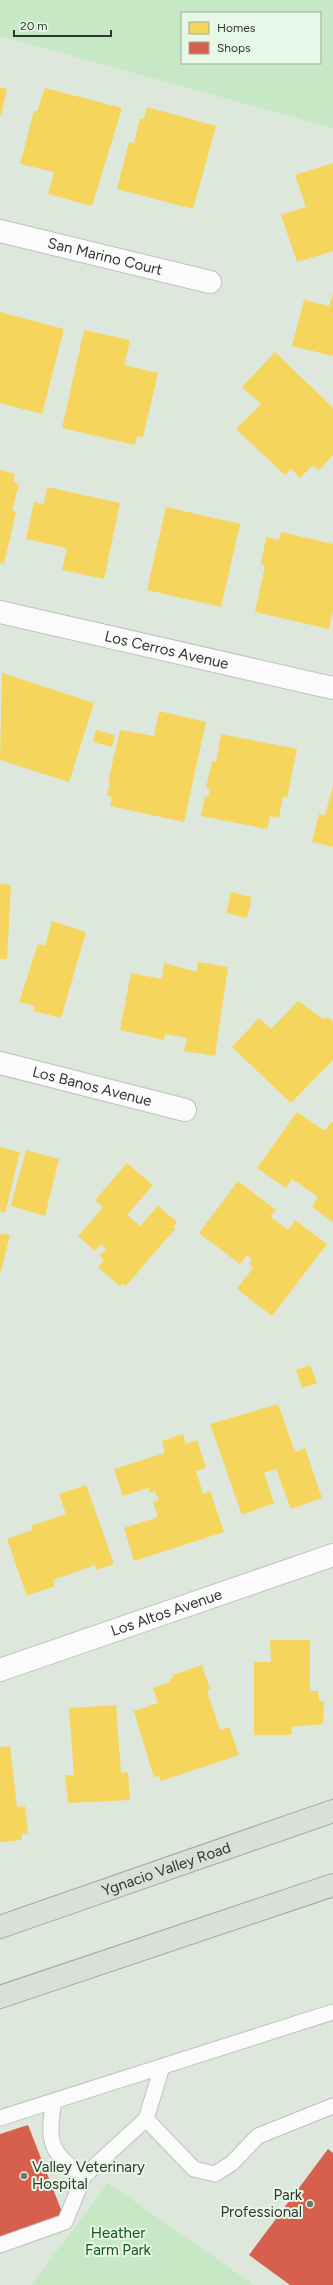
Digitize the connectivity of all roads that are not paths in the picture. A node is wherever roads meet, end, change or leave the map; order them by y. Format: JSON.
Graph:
{"nodes":[{"id":1,"x":0,"y":231,"type":"edge"},
{"id":2,"x":210,"y":282,"type":"dead end"},
{"id":3,"x":0,"y":612,"type":"edge"},
{"id":4,"x":333,"y":688,"type":"edge"},
{"id":5,"x":0,"y":1063,"type":"edge"},
{"id":6,"x":185,"y":1110,"type":"dead end"},
{"id":7,"x":333,"y":1555,"type":"edge"},
{"id":8,"x":0,"y":1670,"type":"edge"},
{"id":9,"x":333,"y":1811,"type":"edge"},
{"id":10,"x":333,"y":1886,"type":"edge"},
{"id":11,"x":0,"y":1927,"type":"edge"},
{"id":12,"x":0,"y":1997,"type":"edge"},
{"id":13,"x":333,"y":2012,"type":"edge"},
{"id":14,"x":162,"y":2067,"type":"junction"},
{"id":15,"x":54,"y":2101,"type":"junction"},
{"id":16,"x":333,"y":2106,"type":"edge"},
{"id":17,"x":0,"y":2118,"type":"edge"},
{"id":18,"x":146,"y":2119,"type":"junction"},
{"id":19,"x":84,"y":2176,"type":"junction"},
{"id":20,"x":0,"y":2245,"type":"edge"}],
"edges":[{"from":1,"to":2,"type":"street","name":"San Marino Court"},
{"from":3,"to":4,"type":"street","name":"Los Cerros Avenue"},
{"from":5,"to":6,"type":"street","name":"Los Banos Avenue"},
{"from":7,"to":8,"type":"street","name":"Los Altos Avenue"},
{"from":9,"to":11,"type":"highway","name":"Ygnacio Valley Road"},
{"from":10,"to":12,"type":"highway"},
{"from":13,"to":14,"type":"lane"},
{"from":14,"to":15,"type":"lane"},
{"from":14,"to":18,"type":"lane"},
{"from":15,"to":17,"type":"lane"},
{"from":15,"to":19,"type":"lane"},
{"from":16,"to":18,"type":"lane"},
{"from":18,"to":19,"type":"lane"},
{"from":19,"to":20,"type":"lane"}]}
